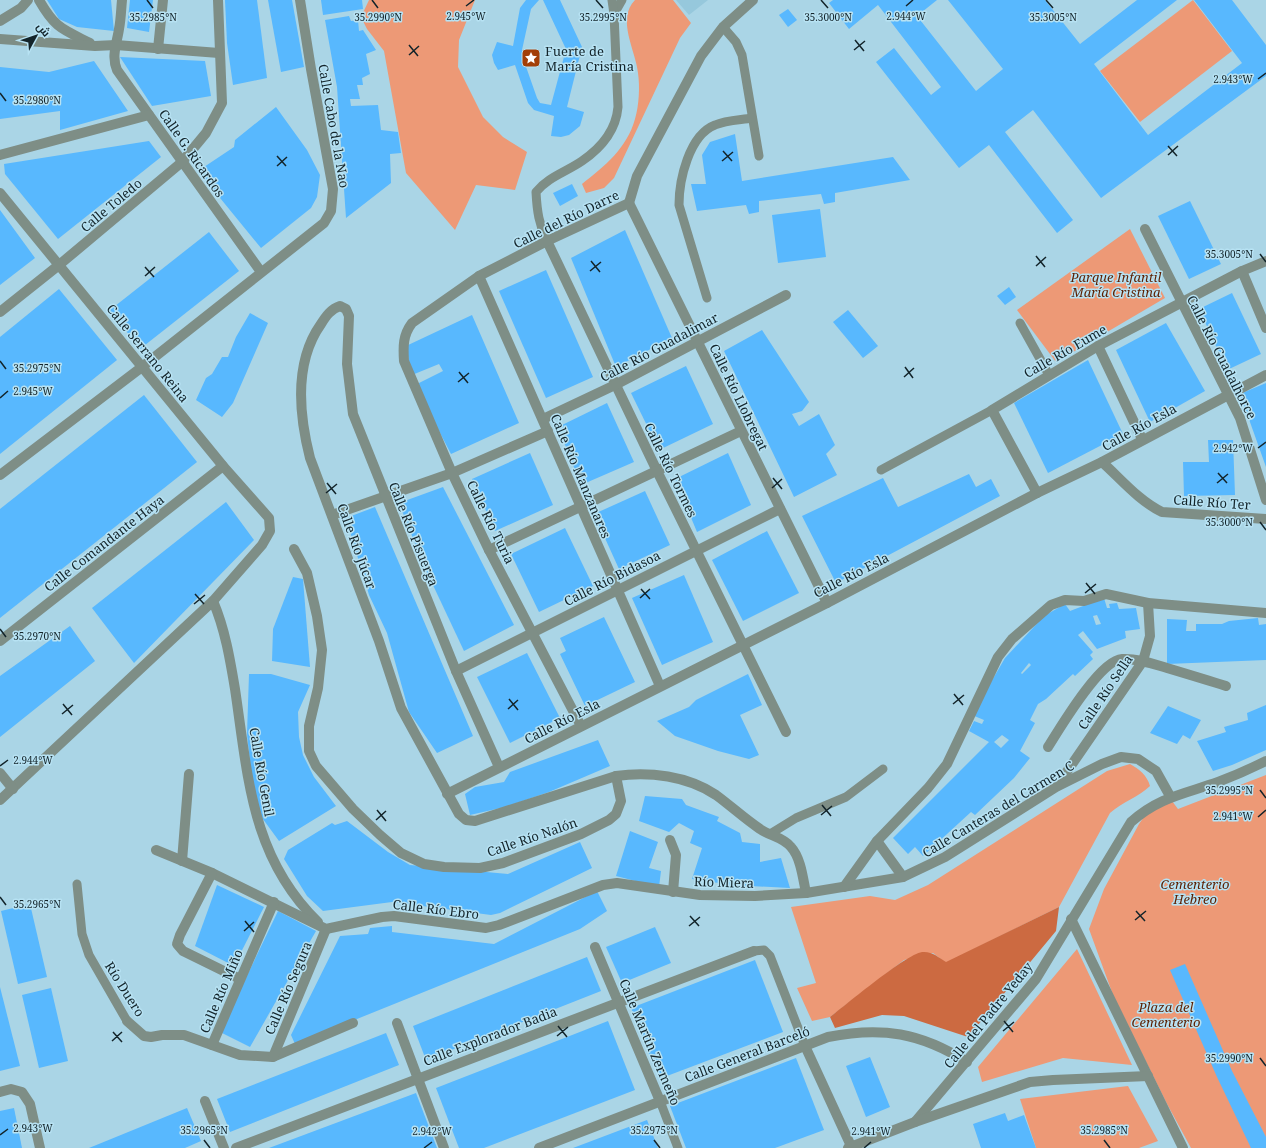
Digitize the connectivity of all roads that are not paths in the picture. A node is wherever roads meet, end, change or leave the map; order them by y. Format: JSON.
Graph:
{"nodes":[{"id":1,"x":28,"y":0,"type":"edge"},
{"id":2,"x":39,"y":0,"type":"edge"},
{"id":3,"x":122,"y":0,"type":"edge"},
{"id":4,"x":163,"y":0,"type":"edge"},
{"id":5,"x":218,"y":0,"type":"edge"},
{"id":6,"x":300,"y":0,"type":"edge"},
{"id":7,"x":612,"y":0,"type":"edge"},
{"id":8,"x":622,"y":0,"type":"edge"},
{"id":9,"x":753,"y":0,"type":"edge"},
{"id":10,"x":614,"y":14,"type":"junction"},
{"id":11,"x":0,"y":21,"type":"edge"},
{"id":12,"x":723,"y":27,"type":"junction"},
{"id":13,"x":0,"y":39,"type":"edge"},
{"id":14,"x":116,"y":45,"type":"junction"},
{"id":15,"x":95,"y":46,"type":"junction"},
{"id":16,"x":158,"y":49,"type":"junction"},
{"id":17,"x":219,"y":53,"type":"junction"},
{"id":18,"x":149,"y":116,"type":"junction"},
{"id":19,"x":752,"y":118,"type":"junction"},
{"id":20,"x":0,"y":156,"type":"edge"},
{"id":21,"x":759,"y":156,"type":"dead end"},
{"id":22,"x":182,"y":162,"type":"junction"},
{"id":23,"x":0,"y":193,"type":"edge"},
{"id":24,"x":629,"y":204,"type":"junction"},
{"id":25,"x":1145,"y":229,"type":"dead end"},
{"id":26,"x":547,"y":241,"type":"junction"},
{"id":27,"x":1266,"y":261,"type":"edge"},
{"id":28,"x":59,"y":266,"type":"junction"},
{"id":29,"x":1242,"y":271,"type":"junction"},
{"id":30,"x":261,"y":272,"type":"junction"},
{"id":31,"x":479,"y":276,"type":"junction"},
{"id":32,"x":786,"y":294,"type":"dead end"},
{"id":33,"x":707,"y":298,"type":"dead end"},
{"id":34,"x":1181,"y":303,"type":"junction"},
{"id":35,"x":340,"y":306,"type":"joint"},
{"id":36,"x":0,"y":312,"type":"edge"},
{"id":37,"x":412,"y":323,"type":"joint"},
{"id":38,"x":1020,"y":323,"type":"dead end"},
{"id":39,"x":1266,"y":328,"type":"edge"},
{"id":40,"x":698,"y":342,"type":"junction"},
{"id":41,"x":1098,"y":346,"type":"junction"},
{"id":42,"x":142,"y":367,"type":"junction"},
{"id":43,"x":1049,"y":375,"type":"junction"},
{"id":44,"x":1266,"y":375,"type":"edge"},
{"id":45,"x":615,"y":385,"type":"junction"},
{"id":46,"x":1227,"y":394,"type":"junction"},
{"id":47,"x":992,"y":410,"type":"junction"},
{"id":48,"x":543,"y":420,"type":"junction"},
{"id":49,"x":548,"y":430,"type":"junction"},
{"id":50,"x":741,"y":430,"type":"junction"},
{"id":51,"x":1142,"y":440,"type":"junction"},
{"id":52,"x":1102,"y":462,"type":"junction"},
{"id":53,"x":223,"y":466,"type":"junction"},
{"id":54,"x":881,"y":470,"type":"dead end"},
{"id":55,"x":657,"y":471,"type":"junction"},
{"id":56,"x":452,"y":473,"type":"junction"},
{"id":57,"x":0,"y":475,"type":"edge"},
{"id":58,"x":1037,"y":493,"type":"junction"},
{"id":59,"x":385,"y":498,"type":"junction"},
{"id":60,"x":1266,"y":500,"type":"edge"},
{"id":61,"x":580,"y":507,"type":"junction"},
{"id":62,"x":780,"y":509,"type":"junction"},
{"id":63,"x":332,"y":515,"type":"junction"},
{"id":64,"x":1266,"y":519,"type":"edge"},
{"id":65,"x":294,"y":549,"type":"dead end"},
{"id":66,"x":489,"y":550,"type":"junction"},
{"id":67,"x":696,"y":551,"type":"junction"},
{"id":68,"x":617,"y":590,"type":"junction"},
{"id":69,"x":213,"y":601,"type":"junction"},
{"id":70,"x":827,"y":603,"type":"junction"},
{"id":71,"x":1148,"y":604,"type":"junction"},
{"id":72,"x":1266,"y":613,"type":"edge"},
{"id":73,"x":533,"y":632,"type":"junction"},
{"id":74,"x":0,"y":641,"type":"edge"},
{"id":75,"x":743,"y":645,"type":"junction"},
{"id":76,"x":1143,"y":661,"type":"junction"},
{"id":77,"x":456,"y":671,"type":"junction"},
{"id":78,"x":660,"y":686,"type":"junction"},
{"id":79,"x":1226,"y":686,"type":"dead end"},
{"id":80,"x":581,"y":726,"type":"junction"},
{"id":81,"x":786,"y":732,"type":"dead end"},
{"id":82,"x":1048,"y":747,"type":"dead end"},
{"id":83,"x":1266,"y":761,"type":"edge"},
{"id":84,"x":499,"y":767,"type":"junction"},
{"id":85,"x":883,"y":769,"type":"dead end"},
{"id":86,"x":0,"y":773,"type":"edge"},
{"id":87,"x":189,"y":774,"type":"dead end"},
{"id":88,"x":616,"y":776,"type":"junction"},
{"id":89,"x":1056,"y":787,"type":"junction"},
{"id":90,"x":13,"y":789,"type":"junction"},
{"id":91,"x":446,"y":794,"type":"junction"},
{"id":92,"x":1170,"y":796,"type":"junction"},
{"id":93,"x":0,"y":800,"type":"edge"},
{"id":94,"x":770,"y":834,"type":"junction"},
{"id":95,"x":670,"y":840,"type":"dead end"},
{"id":96,"x":877,"y":841,"type":"junction"},
{"id":97,"x":156,"y":850,"type":"dead end"},
{"id":98,"x":182,"y":861,"type":"junction"},
{"id":99,"x":212,"y":873,"type":"junction"},
{"id":100,"x":902,"y":877,"type":"junction"},
{"id":101,"x":77,"y":884,"type":"dead end"},
{"id":102,"x":603,"y":884,"type":"joint"},
{"id":103,"x":844,"y":887,"type":"junction"},
{"id":104,"x":673,"y":892,"type":"junction"},
{"id":105,"x":806,"y":893,"type":"junction"},
{"id":106,"x":274,"y":902,"type":"junction"},
{"id":107,"x":1071,"y":919,"type":"junction"},
{"id":108,"x":326,"y":929,"type":"junction"},
{"id":109,"x":595,"y":947,"type":"dead end"},
{"id":110,"x":754,"y":951,"type":"joint"},
{"id":111,"x":240,"y":979,"type":"junction"},
{"id":112,"x":619,"y":1002,"type":"junction"},
{"id":113,"x":127,"y":1021,"type":"joint"},
{"id":114,"x":353,"y":1023,"type":"dead end"},
{"id":115,"x":397,"y":1023,"type":"dead end"},
{"id":116,"x":212,"y":1045,"type":"junction"},
{"id":117,"x":805,"y":1046,"type":"junction"},
{"id":118,"x":273,"y":1057,"type":"junction"},
{"id":119,"x":967,"y":1062,"type":"junction"},
{"id":120,"x":1148,"y":1076,"type":"junction"},
{"id":121,"x":418,"y":1078,"type":"junction"},
{"id":122,"x":0,"y":1092,"type":"edge"},
{"id":123,"x":205,"y":1101,"type":"dead end"},
{"id":124,"x":660,"y":1102,"type":"junction"},
{"id":125,"x":916,"y":1122,"type":"junction"},
{"id":126,"x":40,"y":1148,"type":"edge"},
{"id":127,"x":224,"y":1148,"type":"edge"},
{"id":128,"x":236,"y":1148,"type":"edge"},
{"id":129,"x":444,"y":1148,"type":"edge"},
{"id":130,"x":539,"y":1148,"type":"edge"},
{"id":131,"x":678,"y":1148,"type":"edge"},
{"id":132,"x":851,"y":1148,"type":"edge"},
{"id":133,"x":1182,"y":1148,"type":"edge"}],
"edges":[{"from":1,"to":11,"type":"street"},
{"from":2,"to":15,"type":"street"},
{"from":3,"to":14,"type":"street","name":"Calle G. Ricardos"},
{"from":4,"to":16,"type":"street"},
{"from":5,"to":17,"type":"street"},
{"from":6,"to":30,"type":"street","name":"Calle Cabo de la Nao"},
{"from":7,"to":10,"type":"lane"},
{"from":8,"to":10,"type":"lane"},
{"from":9,"to":12,"type":"street","name":"Calle del Río Darre"},
{"from":10,"to":26,"type":"lane","name":"Calle Río Tormes"},
{"from":12,"to":19,"type":"lane"},
{"from":12,"to":24,"type":"street","name":"Calle del Río Darre"},
{"from":13,"to":15,"type":"street"},
{"from":14,"to":15,"type":"street"},
{"from":14,"to":16,"type":"street"},
{"from":14,"to":18,"type":"street","name":"Calle G. Ricardos"},
{"from":16,"to":17,"type":"street"},
{"from":17,"to":22,"type":"street","name":"Calle Toledo"},
{"from":18,"to":20,"type":"street"},
{"from":18,"to":22,"type":"street","name":"Calle G. Ricardos"},
{"from":19,"to":21,"type":"lane"},
{"from":19,"to":33,"type":"lane"},
{"from":22,"to":28,"type":"street","name":"Calle Toledo"},
{"from":22,"to":30,"type":"street","name":"Calle G. Ricardos"},
{"from":23,"to":28,"type":"street","name":"Calle Serrano Reina"},
{"from":24,"to":26,"type":"street","name":"Calle del Río Darre"},
{"from":24,"to":40,"type":"street","name":"Calle Río Llobregat"},
{"from":25,"to":34,"type":"street","name":"Calle Río Guadalhorce"},
{"from":26,"to":31,"type":"street","name":"Calle del Río Darre"},
{"from":26,"to":45,"type":"street","name":"Calle Río Tormes"},
{"from":27,"to":29,"type":"street","name":"Calle Río Eume"},
{"from":28,"to":36,"type":"street","name":"Calle Toledo"},
{"from":28,"to":42,"type":"street","name":"Calle Serrano Reina"},
{"from":29,"to":34,"type":"street","name":"Calle Río Eume"},
{"from":29,"to":39,"type":"street"},
{"from":30,"to":42,"type":"street","name":"Calle Cabo de la Nao"},
{"from":31,"to":37,"type":"street","name":"Calle del Río Darre"},
{"from":31,"to":48,"type":"street","name":"Calle Río Manzanares"},
{"from":32,"to":40,"type":"street","name":"Calle Río Guadalimar"},
{"from":34,"to":41,"type":"street","name":"Calle Río Eume"},
{"from":34,"to":46,"type":"street","name":"Calle Río Guadalhorce"},
{"from":35,"to":59,"type":"street","name":"Calle Río Pisuerga"},
{"from":35,"to":63,"type":"street","name":"Calle Río Júcar"},
{"from":37,"to":56,"type":"street","name":"Calle Río Turia"},
{"from":38,"to":43,"type":"lane"},
{"from":40,"to":45,"type":"street","name":"Calle Río Guadalimar"},
{"from":40,"to":50,"type":"street","name":"Calle Río Llobregat"},
{"from":41,"to":43,"type":"street","name":"Calle Río Eume"},
{"from":41,"to":51,"type":"street"},
{"from":42,"to":53,"type":"street","name":"Calle Serrano Reina"},
{"from":42,"to":57,"type":"street","name":"Calle Cabo de la Nao"},
{"from":43,"to":47,"type":"street","name":"Calle Río Eume"},
{"from":44,"to":46,"type":"street","name":"Calle Río Esla"},
{"from":45,"to":48,"type":"street","name":"Calle Río Guadalimar"},
{"from":45,"to":55,"type":"street","name":"Calle Río Tormes"},
{"from":46,"to":51,"type":"street","name":"Calle Río Esla"},
{"from":46,"to":60,"type":"street","name":"Calle Río Guadalhorce"},
{"from":47,"to":54,"type":"lane","name":"Calle Río Eume"},
{"from":47,"to":58,"type":"street"},
{"from":48,"to":49,"type":"street","name":"Calle Río Manzanares"},
{"from":49,"to":56,"type":"street"},
{"from":49,"to":61,"type":"street","name":"Calle Río Manzanares"},
{"from":50,"to":55,"type":"street"},
{"from":50,"to":62,"type":"street","name":"Calle Río Llobregat"},
{"from":51,"to":52,"type":"street","name":"Calle Río Esla"},
{"from":52,"to":58,"type":"street","name":"Calle Río Esla"},
{"from":52,"to":64,"type":"street","name":"Calle Río Ter"},
{"from":53,"to":69,"type":"street","name":"Calle Serrano Reina"},
{"from":53,"to":74,"type":"street","name":"Calle Comandante Haya"},
{"from":55,"to":61,"type":"street"},
{"from":55,"to":67,"type":"street","name":"Calle Río Tormes"},
{"from":56,"to":59,"type":"street"},
{"from":56,"to":66,"type":"street","name":"Calle Río Turia"},
{"from":58,"to":70,"type":"street","name":"Calle Río Esla"},
{"from":59,"to":63,"type":"street"},
{"from":59,"to":77,"type":"street","name":"Calle Río Pisuerga"},
{"from":61,"to":66,"type":"street"},
{"from":61,"to":68,"type":"street","name":"Calle Río Manzanares"},
{"from":62,"to":67,"type":"street","name":"Calle Río Bidasoa"},
{"from":62,"to":70,"type":"street","name":"Calle Río Llobregat"},
{"from":63,"to":91,"type":"street","name":"Calle Río Júcar"},
{"from":65,"to":88,"type":"street","name":"Calle Río Nalón"},
{"from":66,"to":73,"type":"street","name":"Calle Río Turia"},
{"from":67,"to":68,"type":"street","name":"Calle Río Bidasoa"},
{"from":67,"to":75,"type":"street","name":"Calle Río Tormes"},
{"from":68,"to":73,"type":"street","name":"Calle Río Bidasoa"},
{"from":68,"to":78,"type":"street","name":"Calle Río Manzanares"},
{"from":69,"to":90,"type":"street"},
{"from":69,"to":108,"type":"street","name":"Calle Río Genil"},
{"from":70,"to":75,"type":"street","name":"Calle Río Esla"},
{"from":71,"to":72,"type":"street"},
{"from":71,"to":76,"type":"street","name":"Calle Río Sella"},
{"from":71,"to":96,"type":"street"},
{"from":73,"to":77,"type":"street","name":"Calle Río Bidasoa"},
{"from":73,"to":80,"type":"street","name":"Calle Río Turia"},
{"from":75,"to":78,"type":"street","name":"Calle Río Esla"},
{"from":75,"to":81,"type":"street","name":"Calle Río Tormes"},
{"from":76,"to":79,"type":"street"},
{"from":76,"to":82,"type":"street"},
{"from":76,"to":89,"type":"street","name":"Calle Río Sella"},
{"from":77,"to":84,"type":"street","name":"Calle Río Pisuerga"},
{"from":78,"to":80,"type":"street","name":"Calle Río Esla"},
{"from":80,"to":84,"type":"street","name":"Calle Río Esla"},
{"from":83,"to":92,"type":"street","name":"Calle del Padre Yeday"},
{"from":84,"to":91,"type":"street","name":"Calle Río Esla"},
{"from":85,"to":94,"type":"lane"},
{"from":86,"to":90,"type":"street"},
{"from":87,"to":98,"type":"street"},
{"from":88,"to":91,"type":"street","name":"Calle Río Júcar"},
{"from":88,"to":94,"type":"street","name":"Calle Río Júcar"},
{"from":89,"to":92,"type":"street","name":"Calle Canteras del Carmen C"},
{"from":89,"to":100,"type":"street","name":"Calle Canteras del Carmen C"},
{"from":90,"to":93,"type":"street"},
{"from":92,"to":107,"type":"street","name":"Calle del Padre Yeday"},
{"from":94,"to":105,"type":"street","name":"Calle Río Júcar"},
{"from":95,"to":104,"type":"street"},
{"from":96,"to":100,"type":"street"},
{"from":96,"to":103,"type":"street"},
{"from":97,"to":98,"type":"street"},
{"from":98,"to":99,"type":"street"},
{"from":99,"to":106,"type":"street"},
{"from":99,"to":111,"type":"street"},
{"from":100,"to":103,"type":"street","name":"Calle Canteras del Carmen C"},
{"from":101,"to":113,"type":"lane","name":"Río Duero"},
{"from":102,"to":104,"type":"street","name":"Río Miera"},
{"from":102,"to":108,"type":"street","name":"Calle Río Ebro"},
{"from":103,"to":105,"type":"street","name":"Río Miera"},
{"from":104,"to":105,"type":"street","name":"Río Miera"},
{"from":106,"to":108,"type":"street"},
{"from":106,"to":111,"type":"street","name":"Calle Río Miño"},
{"from":107,"to":119,"type":"street","name":"Calle del Padre Yeday"},
{"from":107,"to":120,"type":"street"},
{"from":108,"to":118,"type":"street","name":"Calle Río Segura"},
{"from":109,"to":112,"type":"street","name":"Calle Martín Zermeño"},
{"from":110,"to":112,"type":"street","name":"Calle Explorador Badia"},
{"from":110,"to":117,"type":"lane"},
{"from":111,"to":116,"type":"street","name":"Calle Río Miño"},
{"from":112,"to":121,"type":"street","name":"Calle Explorador Badia"},
{"from":112,"to":124,"type":"street","name":"Calle Martín Zermeño"},
{"from":113,"to":116,"type":"street","name":"Río Duero"},
{"from":114,"to":118,"type":"street"},
{"from":115,"to":121,"type":"street"},
{"from":116,"to":118,"type":"street","name":"Río Duero"},
{"from":117,"to":119,"type":"street","name":"Calle General Barceló"},
{"from":117,"to":124,"type":"street","name":"Calle General Barceló"},
{"from":117,"to":132,"type":"street"},
{"from":119,"to":125,"type":"street","name":"Calle del Padre Yeday"},
{"from":120,"to":125,"type":"street"},
{"from":120,"to":133,"type":"street"},
{"from":121,"to":128,"type":"street","name":"Calle Explorador Badia"},
{"from":121,"to":129,"type":"street"},
{"from":122,"to":126,"type":"street"},
{"from":123,"to":127,"type":"street"},
{"from":124,"to":130,"type":"street","name":"Calle General Barceló"},
{"from":124,"to":131,"type":"lane","name":"Calle Martín Zermeño"},
{"from":125,"to":132,"type":"street"}]}
